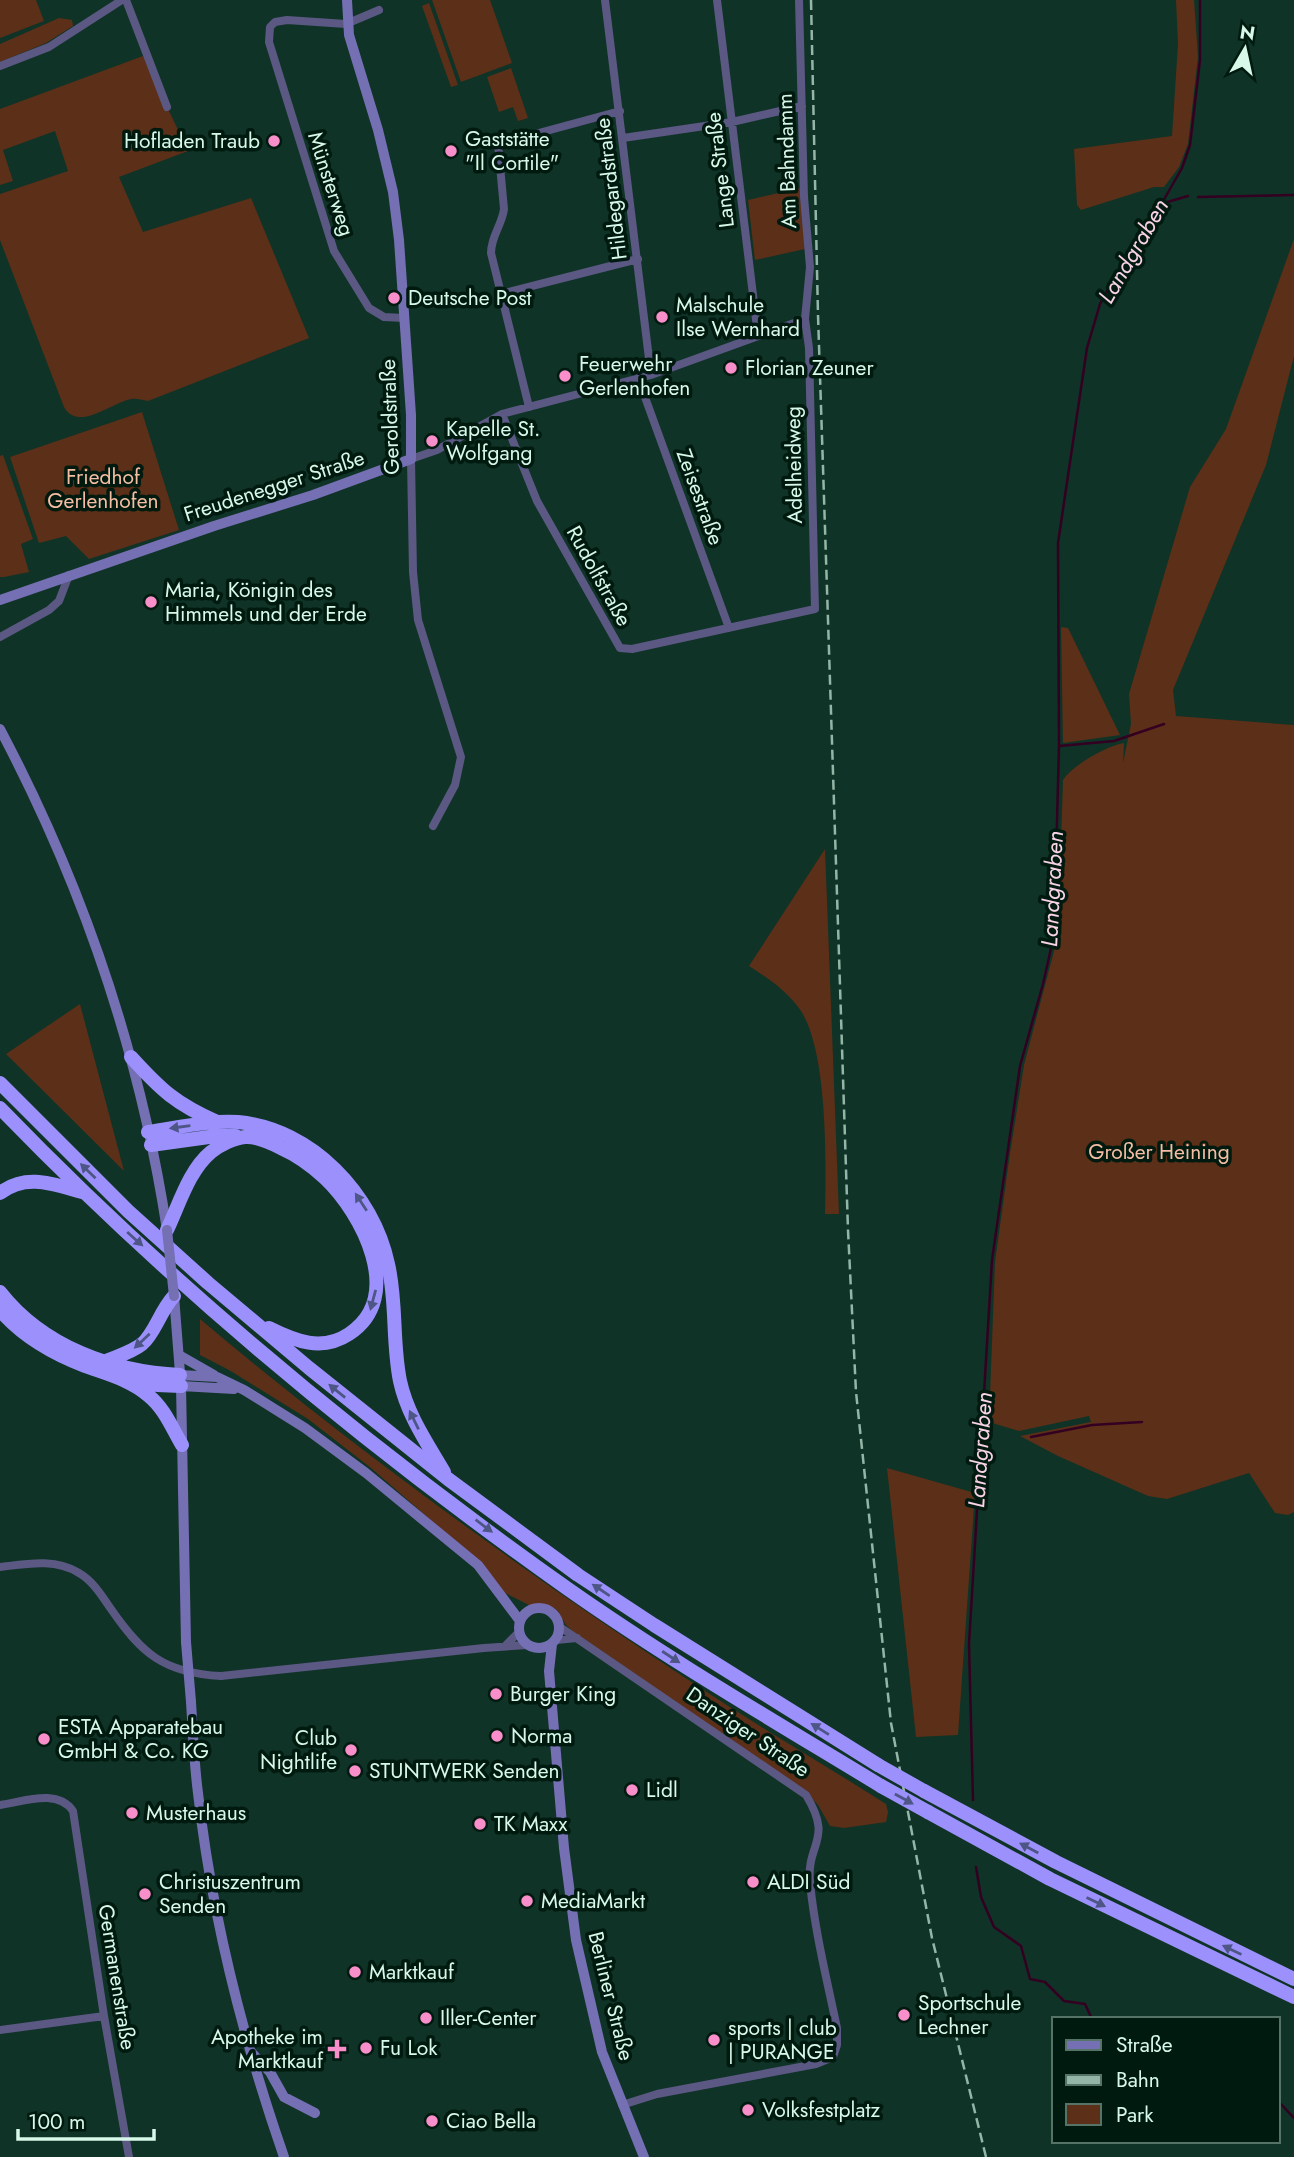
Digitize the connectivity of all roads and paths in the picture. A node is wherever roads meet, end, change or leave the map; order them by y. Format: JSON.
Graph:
{"nodes":[{"id":1,"x":124,"y":0,"type":"edge"},
{"id":2,"x":347,"y":0,"type":"edge"},
{"id":3,"x":605,"y":0,"type":"edge"},
{"id":4,"x":717,"y":0,"type":"edge"},
{"id":5,"x":799,"y":0,"type":"edge"},
{"id":6,"x":379,"y":10,"type":"dead end"},
{"id":7,"x":346,"y":24,"type":"junction"},
{"id":8,"x":0,"y":66,"type":"edge"},
{"id":9,"x":802,"y":106,"type":"junction"},
{"id":10,"x":167,"y":107,"type":"dead end"},
{"id":11,"x":620,"y":111,"type":"junction"},
{"id":12,"x":732,"y":122,"type":"junction"},
{"id":13,"x":623,"y":138,"type":"junction"},
{"id":14,"x":638,"y":259,"type":"junction"},
{"id":15,"x":500,"y":294,"type":"junction"},
{"id":16,"x":404,"y":318,"type":"junction"},
{"id":17,"x":805,"y":319,"type":"junction"},
{"id":18,"x":758,"y":337,"type":"junction"},
{"id":19,"x":650,"y":375,"type":"junction"},
{"id":20,"x":638,"y":378,"type":"junction"},
{"id":21,"x":529,"y":407,"type":"junction"},
{"id":22,"x":502,"y":414,"type":"junction"},
{"id":23,"x":411,"y":459,"type":"junction"},
{"id":24,"x":69,"y":575,"type":"junction"},
{"id":25,"x":0,"y":600,"type":"edge"},
{"id":26,"x":815,"y":610,"type":"joint"},
{"id":27,"x":729,"y":628,"type":"junction"},
{"id":28,"x":0,"y":637,"type":"edge"},
{"id":29,"x":0,"y":729,"type":"edge"},
{"id":30,"x":433,"y":826,"type":"dead end"},
{"id":31,"x":131,"y":1057,"type":"junction"},
{"id":32,"x":0,"y":1083,"type":"edge"},
{"id":33,"x":0,"y":1108,"type":"edge"},
{"id":34,"x":218,"y":1122,"type":"junction"},
{"id":35,"x":246,"y":1137,"type":"junction"},
{"id":36,"x":149,"y":1138,"type":"junction"},
{"id":37,"x":0,"y":1193,"type":"edge"},
{"id":38,"x":85,"y":1193,"type":"junction"},
{"id":39,"x":167,"y":1230,"type":"junction"},
{"id":40,"x":0,"y":1292,"type":"edge"},
{"id":41,"x":171,"y":1306,"type":"junction"},
{"id":42,"x":0,"y":1310,"type":"edge"},
{"id":43,"x":247,"y":1317,"type":"junction"},
{"id":44,"x":179,"y":1355,"type":"junction"},
{"id":45,"x":108,"y":1368,"type":"junction"},
{"id":46,"x":217,"y":1377,"type":"junction"},
{"id":47,"x":181,"y":1380,"type":"junction"},
{"id":48,"x":244,"y":1390,"type":"junction"},
{"id":49,"x":182,"y":1445,"type":"junction"},
{"id":50,"x":448,"y":1479,"type":"junction"},
{"id":51,"x":0,"y":1567,"type":"edge"},
{"id":52,"x":502,"y":1595,"type":"junction"},
{"id":53,"x":530,"y":1609,"type":"junction"},
{"id":54,"x":520,"y":1627,"type":"junction"},
{"id":55,"x":560,"y":1627,"type":"junction"},
{"id":56,"x":577,"y":1637,"type":"junction"},
{"id":57,"x":554,"y":1642,"type":"junction"},
{"id":58,"x":506,"y":1645,"type":"junction"},
{"id":59,"x":533,"y":1647,"type":"junction"},
{"id":60,"x":549,"y":1671,"type":"junction"},
{"id":61,"x":0,"y":1805,"type":"edge"},
{"id":62,"x":1294,"y":1979,"type":"edge"},
{"id":63,"x":1294,"y":1997,"type":"edge"},
{"id":64,"x":104,"y":2016,"type":"junction"},
{"id":65,"x":0,"y":2030,"type":"edge"},
{"id":66,"x":249,"y":2050,"type":"junction"},
{"id":67,"x":622,"y":2105,"type":"junction"},
{"id":68,"x":315,"y":2113,"type":"dead end"},
{"id":69,"x":129,"y":2157,"type":"edge"},
{"id":70,"x":284,"y":2157,"type":"edge"},
{"id":71,"x":644,"y":2157,"type":"edge"}],
"edges":[{"from":1,"to":8,"type":"street"},
{"from":1,"to":10,"type":"street"},
{"from":2,"to":7,"type":"street","name":"Geroldstraße"},
{"from":3,"to":11,"type":"street","name":"Hildegardstraße"},
{"from":4,"to":12,"type":"street","name":"Lange Straße"},
{"from":5,"to":9,"type":"street","name":"Am Bahndamm"},
{"from":6,"to":7,"type":"street"},
{"from":7,"to":16,"type":"street","name":"Geroldstraße"},
{"from":7,"to":16,"type":"street","name":"Münsterweg"},
{"from":9,"to":12,"type":"street"},
{"from":9,"to":17,"type":"street","name":"Am Bahndamm"},
{"from":11,"to":13,"type":"street","name":"Hildegardstraße"},
{"from":11,"to":15,"type":"street"},
{"from":12,"to":13,"type":"street"},
{"from":12,"to":18,"type":"street","name":"Lange Straße"},
{"from":13,"to":14,"type":"street","name":"Hildegardstraße"},
{"from":14,"to":15,"type":"street"},
{"from":14,"to":19,"type":"street","name":"Hildegardstraße"},
{"from":15,"to":21,"type":"street"},
{"from":16,"to":23,"type":"street","name":"Geroldstraße"},
{"from":17,"to":18,"type":"street"},
{"from":17,"to":26,"type":"street","name":"Adelheidweg"},
{"from":18,"to":19,"type":"street"},
{"from":19,"to":20,"type":"street"},
{"from":20,"to":21,"type":"street"},
{"from":20,"to":27,"type":"street","name":"Zeisestraße"},
{"from":21,"to":22,"type":"street"},
{"from":22,"to":23,"type":"street"},
{"from":22,"to":27,"type":"street","name":"Rudolfstraße"},
{"from":23,"to":24,"type":"street","name":"Freudenegger Straße"},
{"from":23,"to":30,"type":"street","name":"Geroldstraße"},
{"from":24,"to":25,"type":"street","name":"Freudenegger Straße"},
{"from":24,"to":28,"type":"street"},
{"from":26,"to":27,"type":"street","name":"Rudolfstraße"},
{"from":29,"to":31,"type":"street"},
{"from":31,"to":34,"type":"highway"},
{"from":31,"to":36,"type":"street"},
{"from":43,"to":32,"type":"highway","one_way":true},
{"from":33,"to":38,"type":"highway"},
{"from":34,"to":36,"type":"highway","one_way":true},
{"from":50,"to":34,"type":"highway","one_way":true},
{"from":35,"to":36,"type":"highway"},
{"from":35,"to":39,"type":"highway"},
{"from":35,"to":43,"type":"highway","one_way":true},
{"from":36,"to":39,"type":"street"},
{"from":37,"to":38,"type":"highway"},
{"from":38,"to":63,"type":"highway","one_way":true,"bridge":true},
{"from":39,"to":41,"type":"street","bridge":true},
{"from":40,"to":45,"type":"highway"},
{"from":41,"to":44,"type":"street"},
{"from":41,"to":45,"type":"highway","one_way":true},
{"from":42,"to":45,"type":"highway"},
{"from":50,"to":43,"type":"highway","one_way":true},
{"from":44,"to":46,"type":"street"},
{"from":44,"to":47,"type":"street"},
{"from":45,"to":47,"type":"highway"},
{"from":45,"to":49,"type":"highway"},
{"from":46,"to":47,"type":"street","name":"Danziger Straße"},
{"from":46,"to":48,"type":"street","name":"Danziger Straße"},
{"from":47,"to":48,"type":"street","name":"Danziger Straße"},
{"from":47,"to":49,"type":"street"},
{"from":48,"to":52,"type":"street","name":"Danziger Straße"},
{"from":49,"to":66,"type":"street","bridge":true},
{"from":62,"to":50,"type":"highway","one_way":true,"bridge":true},
{"from":51,"to":58,"type":"street"},
{"from":52,"to":53,"type":"street","name":"Danziger Straße"},
{"from":52,"to":54,"type":"street","name":"Danziger Straße"},
{"from":53,"to":54,"type":"street"},
{"from":53,"to":55,"type":"street","name":"Danziger Straße"},
{"from":54,"to":58,"type":"street"},
{"from":54,"to":59,"type":"street","name":"Danziger Straße"},
{"from":55,"to":56,"type":"street","name":"Danziger Straße"},
{"from":55,"to":57,"type":"street"},
{"from":56,"to":57,"type":"street"},
{"from":56,"to":67,"type":"street","name":"Danziger Straße"},
{"from":57,"to":59,"type":"street"},
{"from":57,"to":60,"type":"street","name":"Berliner Straße"},
{"from":58,"to":59,"type":"street"},
{"from":59,"to":60,"type":"street","name":"Berliner Straße"},
{"from":60,"to":67,"type":"street","name":"Berliner Straße"},
{"from":61,"to":64,"type":"street","name":"Germanenstraße"},
{"from":64,"to":65,"type":"street"},
{"from":64,"to":69,"type":"street","name":"Germanenstraße"},
{"from":66,"to":68,"type":"street"},
{"from":66,"to":70,"type":"street"},
{"from":67,"to":71,"type":"street","name":"Berliner Straße"}]}
